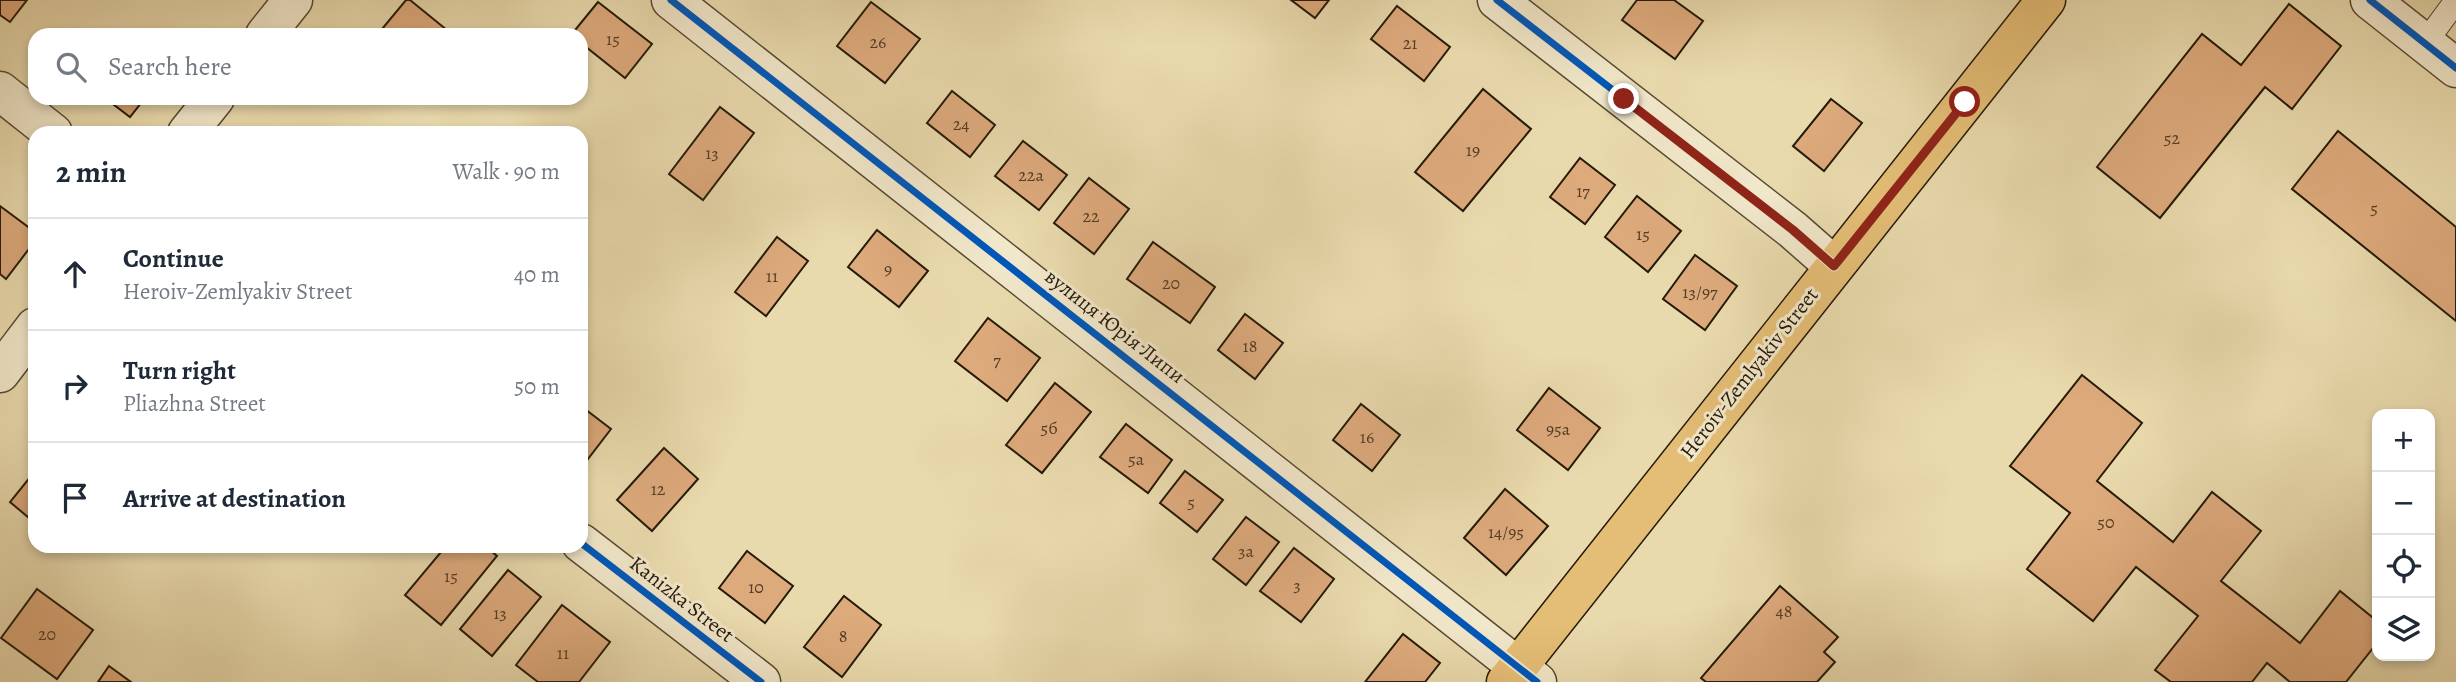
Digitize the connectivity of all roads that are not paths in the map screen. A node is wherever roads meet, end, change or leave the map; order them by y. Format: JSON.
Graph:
{"nodes":[{"id":1,"x":293,"y":0,"type":"edge"},
{"id":2,"x":671,"y":0,"type":"edge"},
{"id":3,"x":1497,"y":0,"type":"edge"},
{"id":4,"x":2046,"y":0,"type":"edge"},
{"id":5,"x":2370,"y":0,"type":"edge"},
{"id":6,"x":2456,"y":1,"type":"edge"},
{"id":7,"x":271,"y":28,"type":"edge"},
{"id":8,"x":2424,"y":43,"type":"junction"},
{"id":9,"x":2456,"y":68,"type":"edge"},
{"id":10,"x":0,"y":91,"type":"edge"},
{"id":11,"x":209,"y":105,"type":"edge"},
{"id":12,"x":44,"y":126,"type":"edge"},
{"id":13,"x":193,"y":126,"type":"edge"},
{"id":14,"x":1834,"y":266,"type":"junction"},
{"id":15,"x":28,"y":336,"type":"edge"},
{"id":16,"x":0,"y":373,"type":"edge"},
{"id":17,"x":588,"y":548,"type":"edge"},
{"id":18,"x":1520,"y":677,"type":"edge"},
{"id":19,"x":761,"y":682,"type":"edge"}],
"edges":[{"from":1,"to":7,"type":"street"},
{"from":2,"to":18,"type":"street","name":"вулиця Юрія Липи"},
{"from":3,"to":14,"type":"street"},
{"from":4,"to":14,"type":"main road","name":"Heroiv-Zemlyakiv Street"},
{"from":5,"to":8,"type":"street"},
{"from":6,"to":8,"type":"lane"},
{"from":8,"to":9,"type":"street"},
{"from":10,"to":12,"type":"street"},
{"from":11,"to":13,"type":"street"},
{"from":14,"to":18,"type":"main road","name":"Heroiv-Zemlyakiv Street"},
{"from":15,"to":16,"type":"street"},
{"from":17,"to":19,"type":"street","name":"Kanizka Street"}]}
